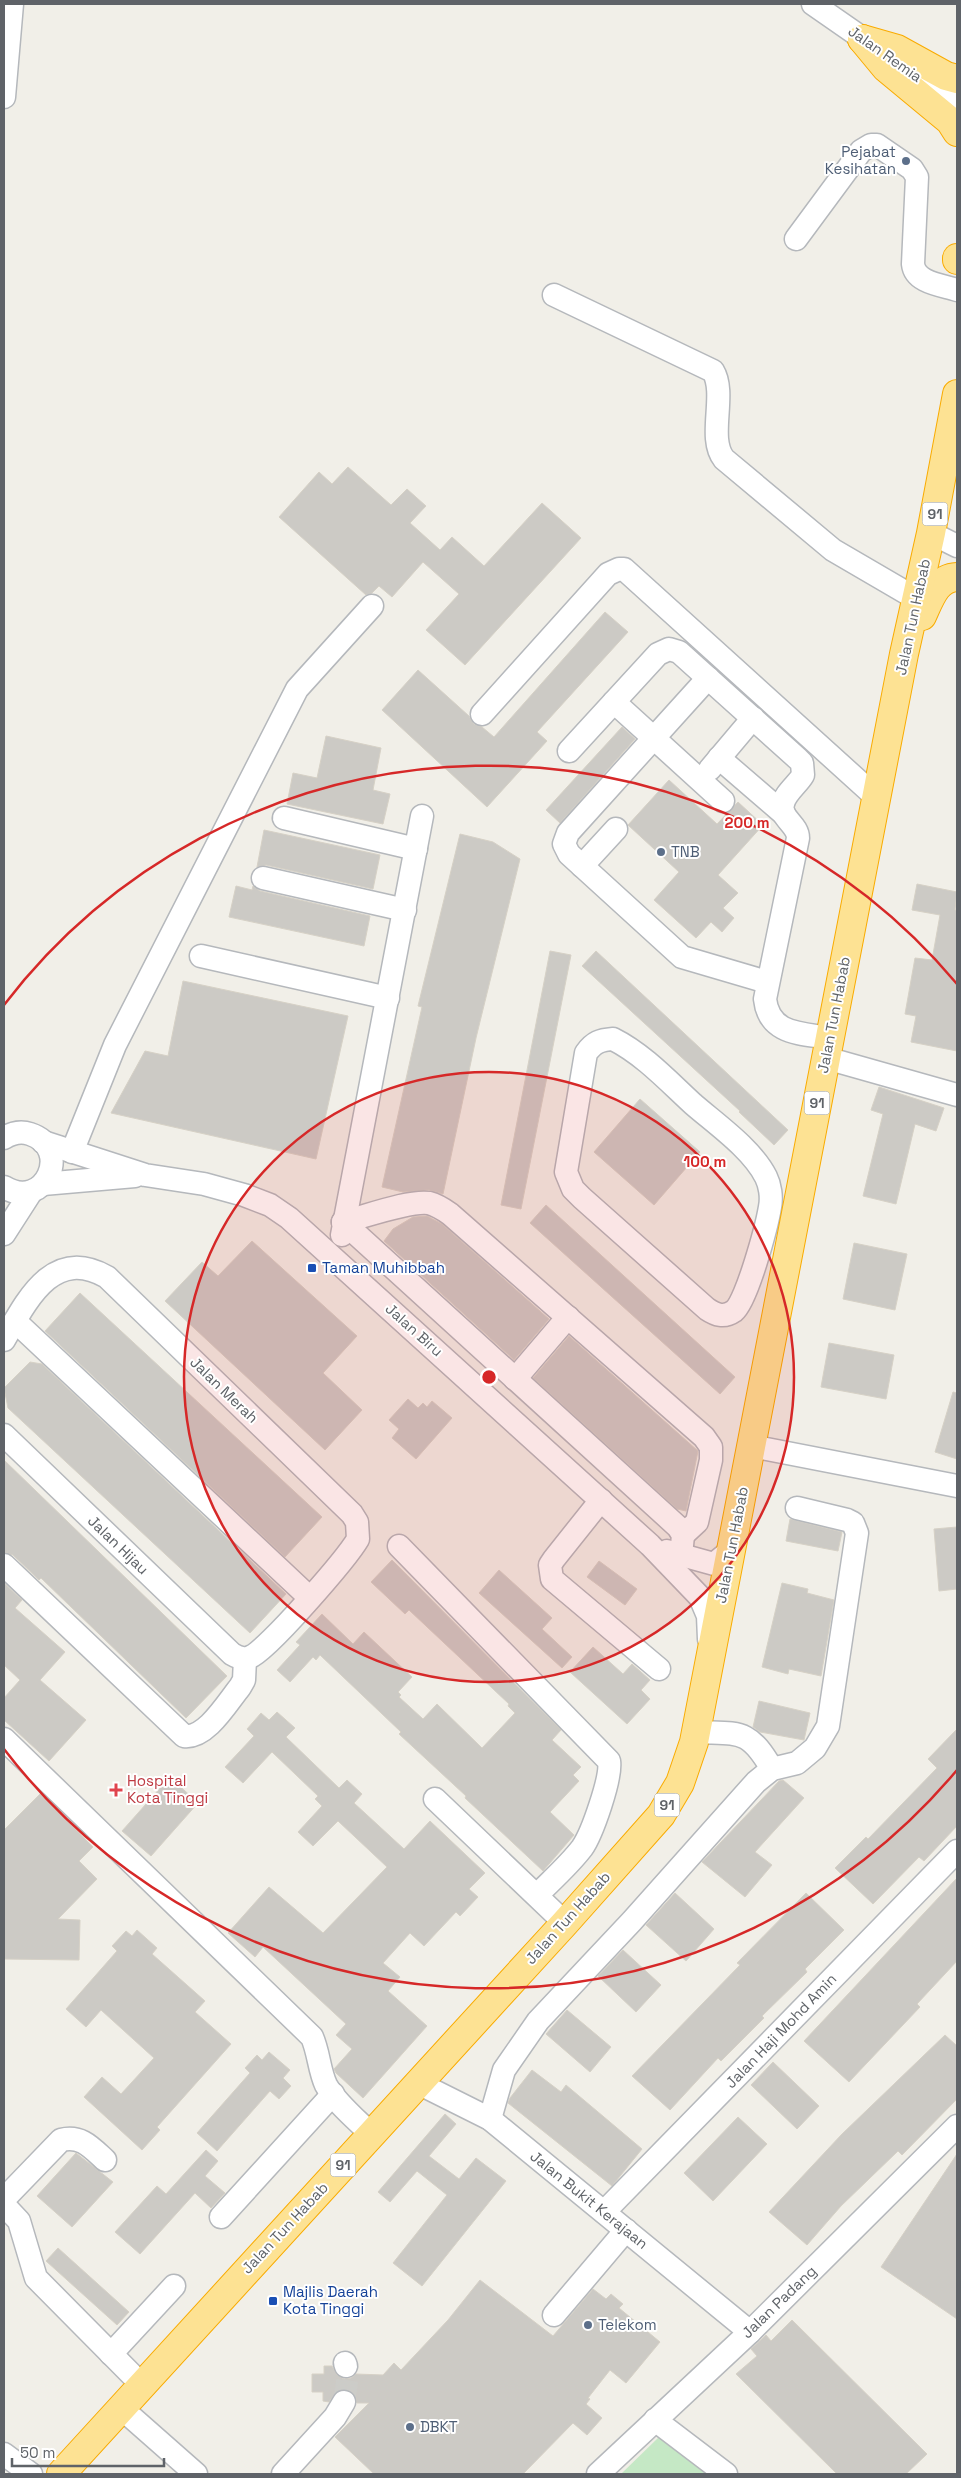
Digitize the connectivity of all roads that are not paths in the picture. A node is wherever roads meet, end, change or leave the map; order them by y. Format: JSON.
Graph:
{"nodes":[{"id":1,"x":12,"y":4,"type":"edge"},
{"id":2,"x":813,"y":4,"type":"edge"},
{"id":3,"x":862,"y":39,"type":"junction"},
{"id":4,"x":957,"y":80,"type":"edge"},
{"id":5,"x":4,"y":97,"type":"edge"},
{"id":6,"x":957,"y":104,"type":"edge"},
{"id":7,"x":957,"y":132,"type":"edge"},
{"id":8,"x":796,"y":239,"type":"dead end"},
{"id":9,"x":957,"y":290,"type":"edge"},
{"id":10,"x":554,"y":295,"type":"dead end"},
{"id":11,"x":957,"y":394,"type":"edge"},
{"id":12,"x":951,"y":428,"type":"junction"},
{"id":13,"x":957,"y":478,"type":"edge"},
{"id":14,"x":932,"y":533,"type":"junction"},
{"id":15,"x":957,"y":546,"type":"edge"},
{"id":16,"x":957,"y":577,"type":"edge"},
{"id":17,"x":916,"y":599,"type":"junction"},
{"id":18,"x":372,"y":606,"type":"dead end"},
{"id":19,"x":904,"y":654,"type":"junction"},
{"id":20,"x":708,"y":678,"type":"junction"},
{"id":21,"x":614,"y":702,"type":"junction"},
{"id":22,"x":482,"y":714,"type":"dead end"},
{"id":23,"x":752,"y":718,"type":"junction"},
{"id":24,"x":654,"y":739,"type":"junction"},
{"id":25,"x":569,"y":751,"type":"dead end"},
{"id":26,"x":719,"y":758,"type":"junction"},
{"id":27,"x":700,"y":780,"type":"junction"},
{"id":28,"x":876,"y":797,"type":"junction"},
{"id":29,"x":723,"y":801,"type":"dead end"},
{"id":30,"x":784,"y":814,"type":"junction"},
{"id":31,"x":422,"y":816,"type":"dead end"},
{"id":32,"x":284,"y":818,"type":"dead end"},
{"id":33,"x":616,"y":829,"type":"dead end"},
{"id":34,"x":416,"y":849,"type":"junction"},
{"id":35,"x":582,"y":866,"type":"junction"},
{"id":36,"x":263,"y":878,"type":"dead end"},
{"id":37,"x":405,"y":910,"type":"junction"},
{"id":38,"x":202,"y":956,"type":"dead end"},
{"id":39,"x":768,"y":982,"type":"junction"},
{"id":40,"x":388,"y":998,"type":"junction"},
{"id":41,"x":828,"y":1048,"type":"junction"},
{"id":42,"x":957,"y":1095,"type":"edge"},
{"id":43,"x":7,"y":1132,"type":"edge"},
{"id":44,"x":44,"y":1142,"type":"junction"},
{"id":45,"x":72,"y":1152,"type":"junction"},
{"id":46,"x":144,"y":1175,"type":"junction"},
{"id":47,"x":4,"y":1187,"type":"edge"},
{"id":48,"x":37,"y":1188,"type":"junction"},
{"id":49,"x":343,"y":1222,"type":"junction"},
{"id":50,"x":4,"y":1234,"type":"edge"},
{"id":51,"x":338,"y":1261,"type":"junction"},
{"id":52,"x":754,"y":1266,"type":"junction"},
{"id":53,"x":782,"y":1282,"type":"junction"},
{"id":54,"x":568,"y":1317,"type":"junction"},
{"id":55,"x":9,"y":1330,"type":"edge"},
{"id":56,"x":516,"y":1379,"type":"junction"},
{"id":57,"x":4,"y":1435,"type":"edge"},
{"id":58,"x":751,"y":1446,"type":"junction"},
{"id":59,"x":957,"y":1486,"type":"edge"},
{"id":60,"x":601,"y":1500,"type":"junction"},
{"id":61,"x":797,"y":1508,"type":"dead end"},
{"id":62,"x":650,"y":1545,"type":"junction"},
{"id":63,"x":399,"y":1546,"type":"dead end"},
{"id":64,"x":682,"y":1546,"type":"junction"},
{"id":65,"x":730,"y":1551,"type":"junction"},
{"id":66,"x":4,"y":1565,"type":"edge"},
{"id":67,"x":310,"y":1598,"type":"junction"},
{"id":68,"x":238,"y":1656,"type":"junction"},
{"id":69,"x":710,"y":1656,"type":"junction"},
{"id":70,"x":659,"y":1668,"type":"dead end"},
{"id":71,"x":696,"y":1732,"type":"junction"},
{"id":72,"x":4,"y":1739,"type":"edge"},
{"id":73,"x":772,"y":1769,"type":"junction"},
{"id":74,"x":435,"y":1798,"type":"dead end"},
{"id":75,"x":957,"y":1851,"type":"edge"},
{"id":76,"x":537,"y":1896,"type":"junction"},
{"id":77,"x":565,"y":1923,"type":"junction"},
{"id":78,"x":418,"y":2083,"type":"junction"},
{"id":79,"x":332,"y":2094,"type":"junction"},
{"id":80,"x":490,"y":2119,"type":"junction"},
{"id":81,"x":957,"y":2126,"type":"edge"},
{"id":82,"x":371,"y":2134,"type":"junction"},
{"id":83,"x":105,"y":2160,"type":"dead end"},
{"id":84,"x":4,"y":2199,"type":"edge"},
{"id":85,"x":4,"y":2205,"type":"edge"},
{"id":86,"x":604,"y":2212,"type":"junction"},
{"id":87,"x":221,"y":2217,"type":"dead end"},
{"id":88,"x":626,"y":2230,"type":"junction"},
{"id":89,"x":174,"y":2286,"type":"dead end"},
{"id":90,"x":554,"y":2315,"type":"dead end"},
{"id":91,"x":750,"y":2332,"type":"junction"},
{"id":92,"x":112,"y":2354,"type":"junction"},
{"id":93,"x":141,"y":2384,"type":"junction"},
{"id":94,"x":344,"y":2402,"type":"tunnel mouth"},
{"id":95,"x":120,"y":2407,"type":"junction"},
{"id":96,"x":655,"y":2420,"type":"junction"},
{"id":97,"x":4,"y":2454,"type":"edge"},
{"id":98,"x":31,"y":2474,"type":"edge"},
{"id":99,"x":61,"y":2474,"type":"edge"},
{"id":100,"x":196,"y":2474,"type":"edge"},
{"id":101,"x":283,"y":2474,"type":"edge"},
{"id":102,"x":598,"y":2474,"type":"edge"},
{"id":103,"x":726,"y":2474,"type":"edge"}],
"edges":[{"from":1,"to":5,"type":"street"},
{"from":2,"to":3,"type":"street","name":"Jalan Remia"},
{"from":3,"to":4,"type":"highway"},
{"from":3,"to":6,"type":"street","name":"Jalan Remia"},
{"from":3,"to":7,"type":"highway"},
{"from":8,"to":9,"type":"street"},
{"from":10,"to":17,"type":"street"},
{"from":11,"to":12,"type":"highway","name":"Jalan Tun Habab","number":"91"},
{"from":12,"to":13,"type":"highway"},
{"from":12,"to":14,"type":"highway","name":"Jalan Tun Habab","number":"91"},
{"from":14,"to":15,"type":"street"},
{"from":14,"to":17,"type":"highway","name":"Jalan Tun Habab","number":"91"},
{"from":16,"to":19,"type":"highway"},
{"from":17,"to":19,"type":"highway","name":"Jalan Tun Habab","number":"91"},
{"from":18,"to":45,"type":"street"},
{"from":19,"to":28,"type":"highway","name":"Jalan Tun Habab","number":"91"},
{"from":20,"to":21,"type":"street"},
{"from":20,"to":23,"type":"street"},
{"from":20,"to":24,"type":"street"},
{"from":21,"to":24,"type":"street"},
{"from":21,"to":25,"type":"street"},
{"from":22,"to":28,"type":"street"},
{"from":23,"to":26,"type":"street"},
{"from":23,"to":30,"type":"street"},
{"from":24,"to":27,"type":"street"},
{"from":24,"to":35,"type":"street"},
{"from":26,"to":27,"type":"street"},
{"from":26,"to":30,"type":"street"},
{"from":27,"to":29,"type":"street"},
{"from":28,"to":41,"type":"highway","name":"Jalan Tun Habab","number":"91"},
{"from":30,"to":39,"type":"street"},
{"from":31,"to":34,"type":"street"},
{"from":32,"to":34,"type":"street"},
{"from":33,"to":35,"type":"street"},
{"from":34,"to":37,"type":"street"},
{"from":35,"to":39,"type":"street"},
{"from":36,"to":37,"type":"street"},
{"from":37,"to":40,"type":"street"},
{"from":38,"to":40,"type":"street"},
{"from":39,"to":41,"type":"street"},
{"from":40,"to":49,"type":"street"},
{"from":41,"to":42,"type":"street"},
{"from":41,"to":53,"type":"highway","name":"Jalan Tun Habab","number":"91"},
{"from":43,"to":44,"type":"street","name":"Jalan Biru"},
{"from":44,"to":45,"type":"street","name":"Jalan Biru"},
{"from":44,"to":48,"type":"street"},
{"from":45,"to":46,"type":"street","name":"Jalan Biru"},
{"from":46,"to":48,"type":"street","name":"Jalan Biru"},
{"from":46,"to":51,"type":"street","name":"Jalan Biru"},
{"from":47,"to":48,"type":"street","name":"Jalan Biru"},
{"from":48,"to":50,"type":"street"},
{"from":49,"to":51,"type":"street"},
{"from":49,"to":54,"type":"street"},
{"from":49,"to":56,"type":"street"},
{"from":51,"to":60,"type":"street","name":"Jalan Biru"},
{"from":52,"to":52,"type":"street"},
{"from":52,"to":53,"type":"street"},
{"from":53,"to":58,"type":"highway","name":"Jalan Tun Habab","number":"91"},
{"from":54,"to":56,"type":"street"},
{"from":54,"to":64,"type":"street"},
{"from":55,"to":67,"type":"street"},
{"from":55,"to":67,"type":"street","name":"Jalan Merah"},
{"from":56,"to":64,"type":"street"},
{"from":57,"to":68,"type":"street","name":"Jalan Hijau"},
{"from":58,"to":59,"type":"street"},
{"from":58,"to":65,"type":"highway","name":"Jalan Tun Habab","number":"91"},
{"from":60,"to":62,"type":"street","name":"Jalan Biru"},
{"from":60,"to":70,"type":"street"},
{"from":61,"to":73,"type":"street"},
{"from":62,"to":64,"type":"street","name":"Jalan Biru"},
{"from":62,"to":69,"type":"street","name":"Jalan Biru"},
{"from":63,"to":76,"type":"street"},
{"from":64,"to":65,"type":"street","name":"Jalan Biru"},
{"from":65,"to":69,"type":"highway","name":"Jalan Tun Habab","number":"91"},
{"from":66,"to":68,"type":"street"},
{"from":67,"to":68,"type":"street"},
{"from":69,"to":71,"type":"highway","name":"Jalan Tun Habab","number":"91"},
{"from":71,"to":73,"type":"street"},
{"from":71,"to":77,"type":"highway","name":"Jalan Tun Habab","number":"91"},
{"from":72,"to":79,"type":"street"},
{"from":73,"to":80,"type":"street"},
{"from":74,"to":76,"type":"street"},
{"from":75,"to":86,"type":"street","name":"Jalan Haji Mohd Amin"},
{"from":76,"to":77,"type":"street"},
{"from":77,"to":78,"type":"highway","name":"Jalan Tun Habab","number":"91"},
{"from":78,"to":80,"type":"street","name":"Jalan Bukit Kerajaan"},
{"from":78,"to":82,"type":"highway","name":"Jalan Tun Habab","number":"91"},
{"from":79,"to":82,"type":"street"},
{"from":79,"to":87,"type":"street"},
{"from":80,"to":86,"type":"street","name":"Jalan Bukit Kerajaan"},
{"from":81,"to":91,"type":"street","name":"Jalan Padang"},
{"from":82,"to":93,"type":"highway","name":"Jalan Tun Habab","number":"91"},
{"from":83,"to":84,"type":"street"},
{"from":85,"to":92,"type":"street"},
{"from":86,"to":88,"type":"street","name":"Jalan Bukit Kerajaan"},
{"from":88,"to":90,"type":"street"},
{"from":88,"to":91,"type":"street","name":"Jalan Bukit Kerajaan"},
{"from":89,"to":92,"type":"street"},
{"from":91,"to":96,"type":"street","name":"Jalan Padang"},
{"from":92,"to":93,"type":"street"},
{"from":93,"to":95,"type":"highway","name":"Jalan Tun Habab","number":"91"},
{"from":94,"to":101,"type":"street"},
{"from":95,"to":99,"type":"highway","name":"Jalan Tun Habab","number":"91"},
{"from":95,"to":100,"type":"street"},
{"from":96,"to":102,"type":"street","name":"Jalan Padang"},
{"from":96,"to":103,"type":"street"},
{"from":97,"to":98,"type":"street"}]}
